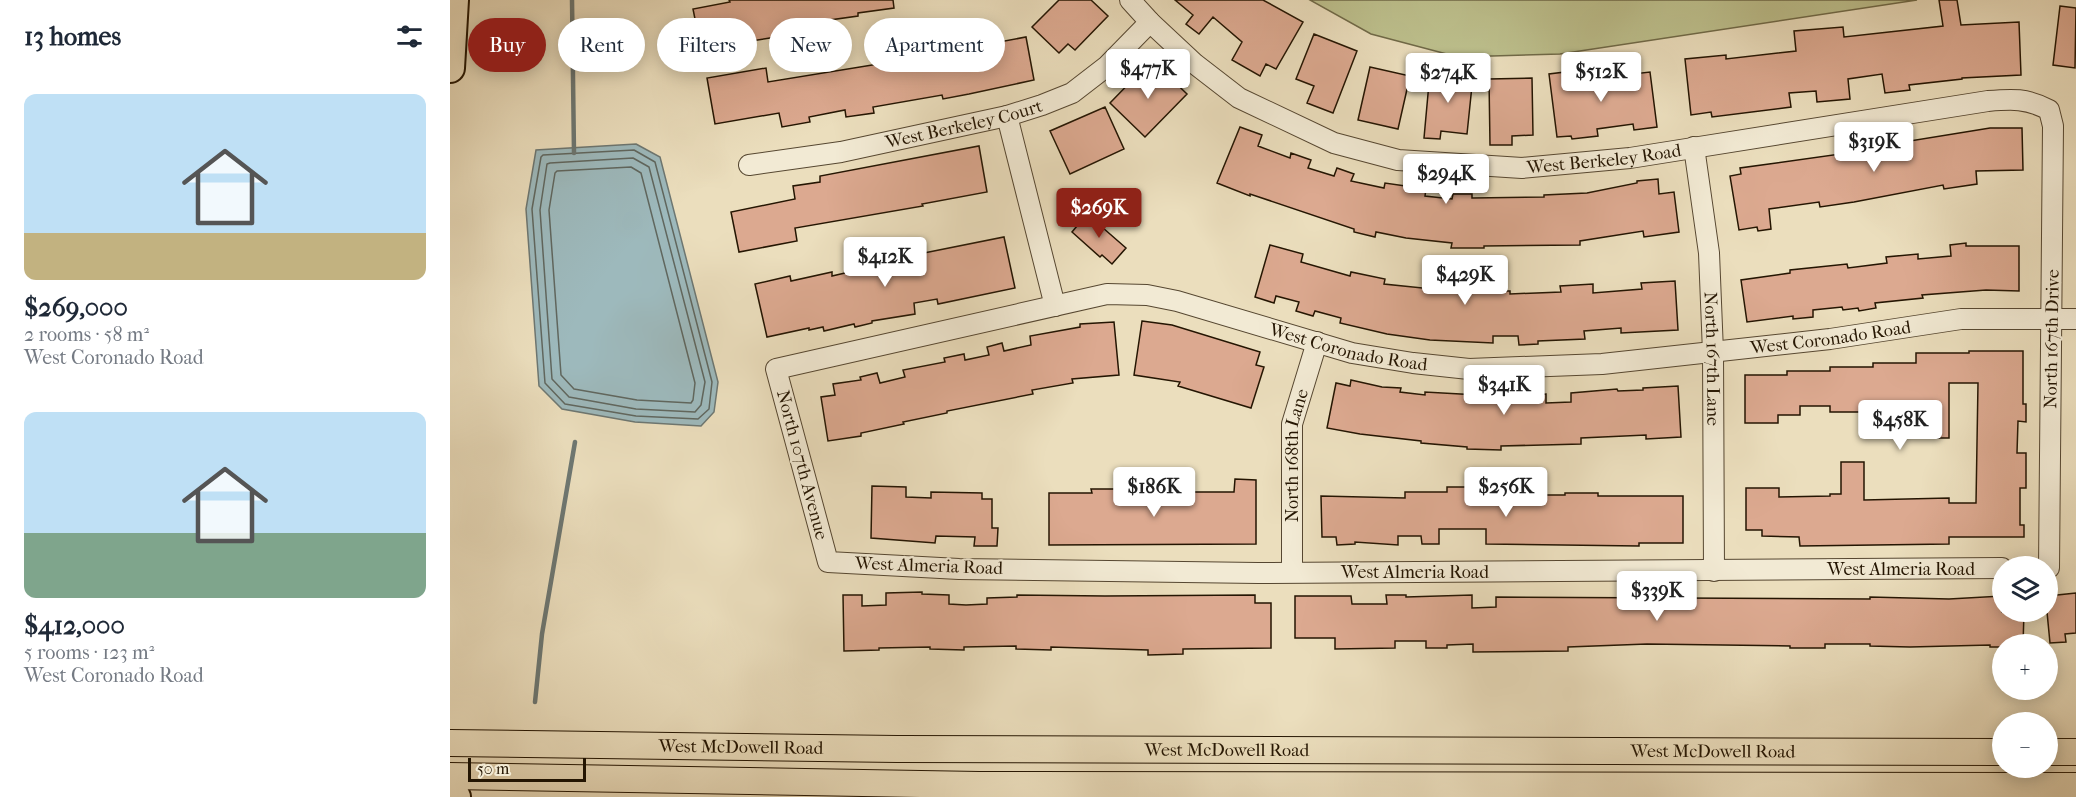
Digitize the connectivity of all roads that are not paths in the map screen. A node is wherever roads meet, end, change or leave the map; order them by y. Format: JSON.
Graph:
{"nodes":[{"id":1,"x":454,"y":0,"type":"edge"},
{"id":2,"x":1130,"y":0,"type":"edge"},
{"id":3,"x":1150,"y":22,"type":"junction"},
{"id":4,"x":450,"y":68,"type":"edge"},
{"id":5,"x":2049,"y":110,"type":"joint"},
{"id":6,"x":1008,"y":116,"type":"junction"},
{"id":7,"x":1694,"y":147,"type":"junction"},
{"id":8,"x":749,"y":165,"type":"dead end"},
{"id":9,"x":1055,"y":306,"type":"junction"},
{"id":10,"x":2053,"y":319,"type":"junction"},
{"id":11,"x":2076,"y":319,"type":"edge"},
{"id":12,"x":1317,"y":342,"type":"junction"},
{"id":13,"x":1713,"y":352,"type":"junction"},
{"id":14,"x":776,"y":369,"type":"joint"},
{"id":15,"x":2048,"y":556,"type":"edge"},
{"id":16,"x":828,"y":562,"type":"joint"},
{"id":17,"x":1992,"y":568,"type":"edge"},
{"id":18,"x":1714,"y":571,"type":"junction"},
{"id":19,"x":1292,"y":572,"type":"junction"},
{"id":20,"x":460,"y":743,"type":"edge"},
{"id":21,"x":1992,"y":752,"type":"edge"},
{"id":22,"x":2058,"y":752,"type":"edge"},
{"id":23,"x":2076,"y":752,"type":"edge"},
{"id":24,"x":450,"y":776,"type":"edge"},
{"id":25,"x":450,"y":786,"type":"edge"},
{"id":26,"x":2076,"y":786,"type":"edge"},
{"id":27,"x":456,"y":797,"type":"edge"}],
"edges":[{"from":1,"to":4,"type":"highway"},
{"from":2,"to":3,"type":"street","name":"West Berkeley Road"},
{"from":3,"to":6,"type":"street","name":"West Berkeley Court"},
{"from":3,"to":7,"type":"street","name":"West Berkeley Road"},
{"from":5,"to":7,"type":"street","name":"West Berkeley Road"},
{"from":5,"to":10,"type":"street","name":"North 167th Drive"},
{"from":6,"to":8,"type":"street","name":"West Berkeley Court"},
{"from":6,"to":9,"type":"street"},
{"from":7,"to":13,"type":"street","name":"North 167th Lane"},
{"from":9,"to":12,"type":"street","name":"West Coronado Road"},
{"from":9,"to":14,"type":"street","name":"West Coronado Road"},
{"from":10,"to":11,"type":"street","name":"West Coronado Road"},
{"from":10,"to":13,"type":"street","name":"West Coronado Road"},
{"from":10,"to":15,"type":"street","name":"North 167th Drive"},
{"from":12,"to":13,"type":"street","name":"West Coronado Road"},
{"from":12,"to":19,"type":"street","name":"North 168th Lane"},
{"from":13,"to":18,"type":"street","name":"North 167th Lane"},
{"from":14,"to":16,"type":"street","name":"North 107th Avenue"},
{"from":16,"to":19,"type":"street","name":"West Almeria Road"},
{"from":17,"to":18,"type":"street","name":"West Almeria Road"},
{"from":18,"to":19,"type":"street","name":"West Almeria Road"},
{"from":20,"to":21,"type":"main road","name":"West McDowell Road"},
{"from":22,"to":23,"type":"main road"},
{"from":24,"to":26,"type":"main road","name":"West McDowell Road"},
{"from":25,"to":27,"type":"highway"}]}
